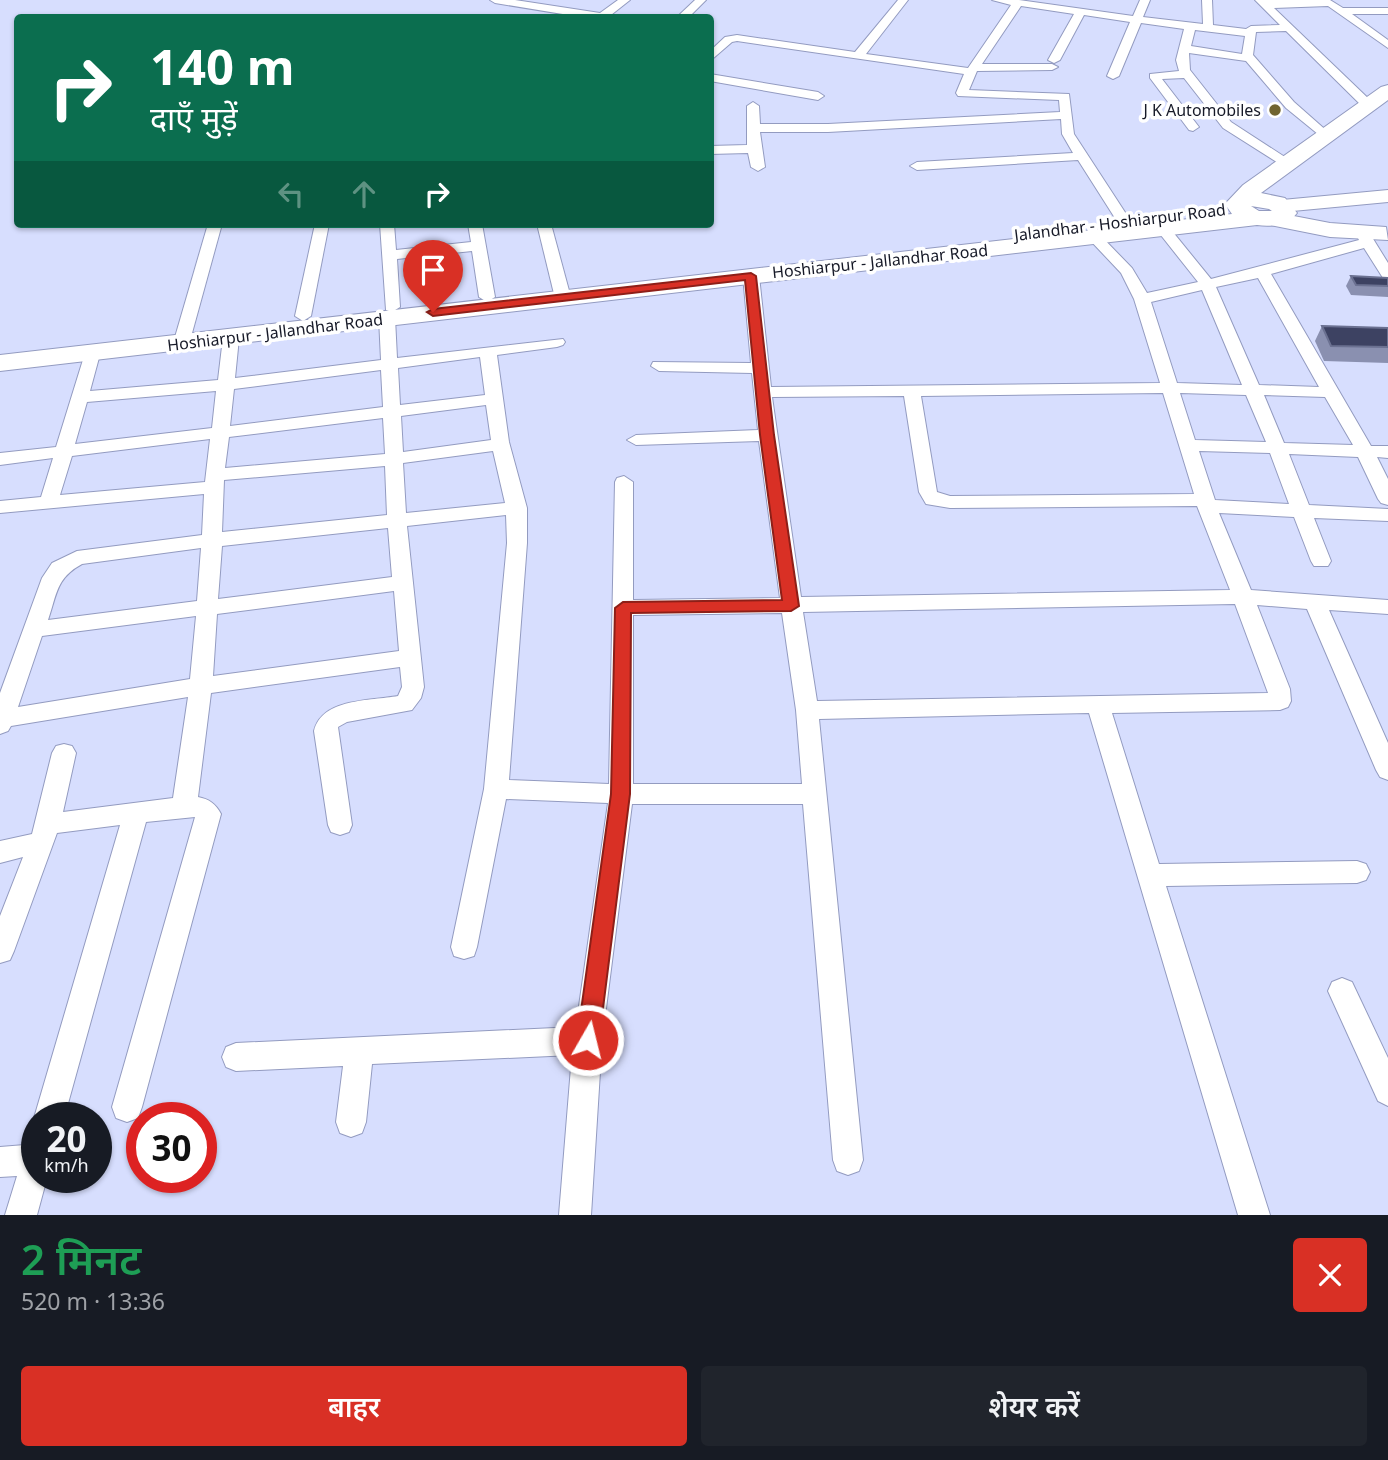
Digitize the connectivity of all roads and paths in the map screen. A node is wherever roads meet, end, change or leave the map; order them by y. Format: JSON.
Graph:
{"nodes":[{"id":1,"x":495,"y":0,"type":"edge"},
{"id":2,"x":550,"y":0,"type":"edge"},
{"id":3,"x":625,"y":0,"type":"edge"},
{"id":4,"x":701,"y":0,"type":"edge"},
{"id":5,"x":903,"y":0,"type":"edge"},
{"id":6,"x":1000,"y":0,"type":"edge"},
{"id":7,"x":1146,"y":0,"type":"edge"},
{"id":8,"x":1207,"y":0,"type":"edge"},
{"id":9,"x":1328,"y":1,"type":"edge"},
{"id":10,"x":1262,"y":2,"type":"edge"},
{"id":11,"x":1018,"y":3,"type":"junction"},
{"id":12,"x":1059,"y":5,"type":"edge"},
{"id":13,"x":540,"y":7,"type":"junction"},
{"id":14,"x":1341,"y":11,"type":"junction"},
{"id":15,"x":1388,"y":11,"type":"edge"},
{"id":16,"x":1080,"y":12,"type":"junction"},
{"id":17,"x":587,"y":14,"type":"edge"},
{"id":18,"x":610,"y":14,"type":"edge"},
{"id":19,"x":685,"y":14,"type":"edge"},
{"id":20,"x":1136,"y":20,"type":"junction"},
{"id":21,"x":1190,"y":27,"type":"junction"},
{"id":22,"x":1207,"y":28,"type":"junction"},
{"id":23,"x":1289,"y":29,"type":"junction"},
{"id":24,"x":1250,"y":33,"type":"junction"},
{"id":25,"x":1388,"y":45,"type":"edge"},
{"id":26,"x":1185,"y":48,"type":"junction"},
{"id":27,"x":714,"y":52,"type":"edge"},
{"id":28,"x":858,"y":56,"type":"junction"},
{"id":29,"x":1249,"y":58,"type":"junction"},
{"id":30,"x":972,"y":70,"type":"junction"},
{"id":31,"x":1187,"y":74,"type":"junction"},
{"id":32,"x":1112,"y":76,"type":"dead end"},
{"id":33,"x":714,"y":78,"type":"edge"},
{"id":34,"x":1388,"y":91,"type":"edge"},
{"id":35,"x":962,"y":93,"type":"junction"},
{"id":36,"x":818,"y":96,"type":"dead end"},
{"id":37,"x":753,"y":106,"type":"dead end"},
{"id":38,"x":1368,"y":113,"type":"edge"},
{"id":39,"x":1066,"y":115,"type":"junction"},
{"id":40,"x":967,"y":119,"type":"junction"},
{"id":41,"x":1192,"y":127,"type":"dead end"},
{"id":42,"x":755,"y":128,"type":"junction"},
{"id":43,"x":1324,"y":135,"type":"junction"},
{"id":44,"x":754,"y":149,"type":"junction"},
{"id":45,"x":714,"y":150,"type":"edge"},
{"id":46,"x":1081,"y":156,"type":"junction"},
{"id":47,"x":1286,"y":164,"type":"junction"},
{"id":48,"x":917,"y":166,"type":"dead end"},
{"id":49,"x":758,"y":167,"type":"dead end"},
{"id":50,"x":1388,"y":196,"type":"edge"},
{"id":51,"x":1388,"y":203,"type":"edge"},
{"id":52,"x":1253,"y":206,"type":"junction"},
{"id":53,"x":1125,"y":223,"type":"junction"},
{"id":54,"x":214,"y":228,"type":"edge"},
{"id":55,"x":321,"y":228,"type":"edge"},
{"id":56,"x":387,"y":228,"type":"edge"},
{"id":57,"x":476,"y":228,"type":"edge"},
{"id":58,"x":545,"y":228,"type":"edge"},
{"id":59,"x":1163,"y":229,"type":"junction"},
{"id":60,"x":1373,"y":235,"type":"edge"},
{"id":61,"x":1094,"y":237,"type":"junction"},
{"id":62,"x":478,"y":246,"type":"junction"},
{"id":63,"x":389,"y":255,"type":"junction"},
{"id":64,"x":1262,"y":272,"type":"junction"},
{"id":65,"x":1388,"y":275,"type":"edge"},
{"id":66,"x":751,"y":276,"type":"junction"},
{"id":67,"x":1208,"y":285,"type":"junction"},
{"id":68,"x":562,"y":293,"type":"junction"},
{"id":69,"x":487,"y":297,"type":"junction"},
{"id":70,"x":1142,"y":299,"type":"junction"},
{"id":71,"x":389,"y":312,"type":"junction"},
{"id":72,"x":303,"y":316,"type":"junction"},
{"id":73,"x":183,"y":335,"type":"junction"},
{"id":74,"x":231,"y":338,"type":"junction"},
{"id":75,"x":557,"y":342,"type":"dead end"},
{"id":76,"x":0,"y":351,"type":"edge"},
{"id":77,"x":488,"y":351,"type":"junction"},
{"id":78,"x":92,"y":354,"type":"junction"},
{"id":79,"x":0,"y":363,"type":"edge"},
{"id":80,"x":389,"y":365,"type":"junction"},
{"id":81,"x":659,"y":366,"type":"dead end"},
{"id":82,"x":760,"y":368,"type":"junction"},
{"id":83,"x":224,"y":385,"type":"junction"},
{"id":84,"x":1171,"y":388,"type":"junction"},
{"id":85,"x":1253,"y":390,"type":"junction"},
{"id":86,"x":912,"y":392,"type":"junction"},
{"id":87,"x":1330,"y":392,"type":"junction"},
{"id":88,"x":763,"y":393,"type":"junction"},
{"id":89,"x":80,"y":397,"type":"junction"},
{"id":90,"x":495,"y":399,"type":"junction"},
{"id":91,"x":393,"y":411,"type":"junction"},
{"id":92,"x":222,"y":430,"type":"junction"},
{"id":93,"x":767,"y":435,"type":"junction"},
{"id":94,"x":636,"y":440,"type":"dead end"},
{"id":95,"x":501,"y":444,"type":"junction"},
{"id":96,"x":1189,"y":445,"type":"junction"},
{"id":97,"x":1278,"y":447,"type":"junction"},
{"id":98,"x":64,"y":450,"type":"junction"},
{"id":99,"x":1365,"y":451,"type":"junction"},
{"id":100,"x":1388,"y":452,"type":"edge"},
{"id":101,"x":0,"y":458,"type":"edge"},
{"id":102,"x":395,"y":460,"type":"junction"},
{"id":103,"x":216,"y":481,"type":"junction"},
{"id":104,"x":624,"y":482,"type":"dead end"},
{"id":105,"x":1388,"y":499,"type":"edge"},
{"id":106,"x":49,"y":502,"type":"junction"},
{"id":107,"x":1206,"y":503,"type":"junction"},
{"id":108,"x":0,"y":507,"type":"edge"},
{"id":109,"x":517,"y":508,"type":"junction"},
{"id":110,"x":1302,"y":510,"type":"junction"},
{"id":111,"x":1388,"y":515,"type":"edge"},
{"id":112,"x":397,"y":519,"type":"junction"},
{"id":113,"x":212,"y":540,"type":"junction"},
{"id":114,"x":1321,"y":561,"type":"dead end"},
{"id":115,"x":404,"y":583,"type":"junction"},
{"id":116,"x":1242,"y":597,"type":"junction"},
{"id":117,"x":1315,"y":603,"type":"junction"},
{"id":118,"x":791,"y":606,"type":"junction"},
{"id":119,"x":1388,"y":607,"type":"edge"},
{"id":120,"x":623,"y":608,"type":"junction"},
{"id":121,"x":207,"y":609,"type":"junction"},
{"id":122,"x":35,"y":629,"type":"junction"},
{"id":123,"x":409,"y":658,"type":"junction"},
{"id":124,"x":201,"y":686,"type":"junction"},
{"id":125,"x":1098,"y":705,"type":"junction"},
{"id":126,"x":807,"y":710,"type":"junction"},
{"id":127,"x":1,"y":722,"type":"edge"},
{"id":128,"x":64,"y":753,"type":"dead end"},
{"id":129,"x":1388,"y":770,"type":"edge"},
{"id":130,"x":496,"y":789,"type":"junction"},
{"id":131,"x":621,"y":794,"type":"junction"},
{"id":132,"x":815,"y":794,"type":"junction"},
{"id":133,"x":184,"y":807,"type":"junction"},
{"id":134,"x":136,"y":814,"type":"junction"},
{"id":135,"x":340,"y":825,"type":"dead end"},
{"id":136,"x":44,"y":833,"type":"junction"},
{"id":137,"x":0,"y":852,"type":"edge"},
{"id":138,"x":1357,"y":872,"type":"dead end"},
{"id":139,"x":1150,"y":875,"type":"junction"},
{"id":140,"x":464,"y":947,"type":"dead end"},
{"id":141,"x":0,"y":951,"type":"edge"},
{"id":142,"x":1342,"y":991,"type":"dead end"},
{"id":143,"x":588,"y":1040,"type":"junction"},
{"id":144,"x":359,"y":1052,"type":"junction"},
{"id":145,"x":236,"y":1056,"type":"dead end"},
{"id":146,"x":1388,"y":1091,"type":"edge"},
{"id":147,"x":53,"y":1102,"type":"edge"},
{"id":148,"x":128,"y":1102,"type":"edge"},
{"id":149,"x":351,"y":1122,"type":"dead end"},
{"id":150,"x":21,"y":1160,"type":"edge"},
{"id":151,"x":848,"y":1160,"type":"dead end"},
{"id":152,"x":0,"y":1162,"type":"edge"},
{"id":153,"x":27,"y":1193,"type":"edge"},
{"id":154,"x":21,"y":1215,"type":"edge"},
{"id":155,"x":575,"y":1215,"type":"edge"},
{"id":156,"x":1254,"y":1215,"type":"edge"}],
"edges":[{"from":1,"to":13,"type":"street"},
{"from":2,"to":13,"type":"street"},
{"from":3,"to":18,"type":"street"},
{"from":4,"to":19,"type":"street"},
{"from":5,"to":28,"type":"street"},
{"from":6,"to":11,"type":"street"},
{"from":7,"to":20,"type":"street"},
{"from":8,"to":22,"type":"street"},
{"from":9,"to":10,"type":"street"},
{"from":9,"to":14,"type":"street"},
{"from":10,"to":23,"type":"street"},
{"from":11,"to":12,"type":"street"},
{"from":11,"to":30,"type":"street"},
{"from":12,"to":16,"type":"street"},
{"from":13,"to":17,"type":"street"},
{"from":14,"to":15,"type":"street"},
{"from":14,"to":25,"type":"street"},
{"from":16,"to":20,"type":"street"},
{"from":16,"to":30,"type":"street"},
{"from":20,"to":21,"type":"street"},
{"from":20,"to":32,"type":"street"},
{"from":21,"to":22,"type":"street"},
{"from":21,"to":26,"type":"street"},
{"from":22,"to":24,"type":"street"},
{"from":23,"to":24,"type":"street"},
{"from":23,"to":38,"type":"street"},
{"from":24,"to":29,"type":"street"},
{"from":26,"to":29,"type":"street"},
{"from":26,"to":31,"type":"street"},
{"from":27,"to":28,"type":"street"},
{"from":28,"to":30,"type":"street"},
{"from":29,"to":43,"type":"street"},
{"from":30,"to":35,"type":"street"},
{"from":31,"to":41,"type":"street"},
{"from":31,"to":47,"type":"street"},
{"from":33,"to":36,"type":"street"},
{"from":34,"to":38,"type":"highway"},
{"from":35,"to":39,"type":"street"},
{"from":35,"to":40,"type":"street"},
{"from":37,"to":42,"type":"street"},
{"from":38,"to":43,"type":"highway"},
{"from":38,"to":52,"type":"highway"},
{"from":39,"to":40,"type":"street"},
{"from":39,"to":46,"type":"street"},
{"from":40,"to":42,"type":"street"},
{"from":42,"to":44,"type":"street"},
{"from":43,"to":47,"type":"highway"},
{"from":44,"to":45,"type":"street"},
{"from":44,"to":49,"type":"street"},
{"from":46,"to":48,"type":"street"},
{"from":46,"to":53,"type":"street"},
{"from":47,"to":52,"type":"highway"},
{"from":50,"to":52,"type":"main road"},
{"from":51,"to":52,"type":"main road"},
{"from":52,"to":53,"type":"highway","name":"Jalandhar - Hoshiarpur Road"},
{"from":52,"to":59,"type":"highway","name":"Hoshiarpur - Jallandhar Road"},
{"from":52,"to":60,"type":"main road"},
{"from":53,"to":68,"type":"highway","name":"Jalandhar - Hoshiarpur Road"},
{"from":54,"to":73,"type":"street"},
{"from":55,"to":72,"type":"street"},
{"from":56,"to":63,"type":"street"},
{"from":57,"to":62,"type":"street"},
{"from":58,"to":68,"type":"street"},
{"from":59,"to":61,"type":"highway","name":"Hoshiarpur - Jallandhar Road"},
{"from":59,"to":67,"type":"street"},
{"from":60,"to":64,"type":"street"},
{"from":60,"to":65,"type":"street"},
{"from":61,"to":66,"type":"highway","name":"Hoshiarpur - Jallandhar Road"},
{"from":61,"to":70,"type":"street"},
{"from":62,"to":63,"type":"street"},
{"from":62,"to":69,"type":"street"},
{"from":63,"to":71,"type":"street"},
{"from":64,"to":67,"type":"street"},
{"from":64,"to":87,"type":"street"},
{"from":66,"to":68,"type":"highway","name":"Hoshiarpur - Jallandhar Road"},
{"from":66,"to":82,"type":"street"},
{"from":67,"to":70,"type":"street"},
{"from":67,"to":85,"type":"street"},
{"from":68,"to":69,"type":"highway","name":"Jalandhar - Hoshiarpur Road"},
{"from":68,"to":71,"type":"highway","name":"Hoshiarpur - Jallandhar Road"},
{"from":69,"to":71,"type":"highway","name":"Jalandhar - Hoshiarpur Road"},
{"from":70,"to":84,"type":"street"},
{"from":71,"to":72,"type":"highway","name":"Jalandhar - Hoshiarpur Road"},
{"from":71,"to":74,"type":"highway","name":"Hoshiarpur - Jallandhar Road"},
{"from":71,"to":80,"type":"street"},
{"from":72,"to":73,"type":"highway","name":"Jalandhar - Hoshiarpur Road"},
{"from":73,"to":74,"type":"highway","name":"Hoshiarpur - Jallandhar Road"},
{"from":73,"to":76,"type":"highway","name":"Jalandhar - Hoshiarpur Road"},
{"from":73,"to":78,"type":"highway","name":"Hoshiarpur - Jallandhar Road"},
{"from":74,"to":83,"type":"street"},
{"from":75,"to":77,"type":"street"},
{"from":77,"to":80,"type":"street"},
{"from":77,"to":90,"type":"street"},
{"from":78,"to":79,"type":"highway","name":"Hoshiarpur - Jallandhar Road"},
{"from":78,"to":89,"type":"street"},
{"from":80,"to":83,"type":"street"},
{"from":80,"to":91,"type":"street"},
{"from":81,"to":82,"type":"street"},
{"from":82,"to":88,"type":"street"},
{"from":83,"to":89,"type":"street"},
{"from":83,"to":92,"type":"street"},
{"from":84,"to":85,"type":"street"},
{"from":84,"to":86,"type":"street"},
{"from":84,"to":96,"type":"street"},
{"from":85,"to":87,"type":"street"},
{"from":85,"to":97,"type":"street"},
{"from":86,"to":88,"type":"street"},
{"from":86,"to":107,"type":"street"},
{"from":87,"to":99,"type":"street"},
{"from":88,"to":93,"type":"street"},
{"from":89,"to":98,"type":"street"},
{"from":90,"to":91,"type":"street"},
{"from":90,"to":95,"type":"street"},
{"from":91,"to":92,"type":"street"},
{"from":91,"to":102,"type":"street"},
{"from":92,"to":98,"type":"street"},
{"from":92,"to":103,"type":"street"},
{"from":93,"to":94,"type":"street"},
{"from":93,"to":118,"type":"street"},
{"from":95,"to":102,"type":"street"},
{"from":95,"to":109,"type":"street"},
{"from":96,"to":97,"type":"street"},
{"from":96,"to":107,"type":"street"},
{"from":97,"to":99,"type":"street"},
{"from":97,"to":110,"type":"street"},
{"from":98,"to":101,"type":"street"},
{"from":98,"to":106,"type":"street"},
{"from":99,"to":100,"type":"street"},
{"from":99,"to":105,"type":"street"},
{"from":102,"to":103,"type":"street"},
{"from":102,"to":112,"type":"street"},
{"from":103,"to":106,"type":"street"},
{"from":103,"to":113,"type":"street"},
{"from":104,"to":120,"type":"street"},
{"from":106,"to":108,"type":"street"},
{"from":107,"to":110,"type":"street"},
{"from":107,"to":116,"type":"street"},
{"from":109,"to":112,"type":"street"},
{"from":109,"to":130,"type":"street"},
{"from":110,"to":111,"type":"street"},
{"from":110,"to":114,"type":"street"},
{"from":112,"to":113,"type":"street"},
{"from":112,"to":115,"type":"street"},
{"from":113,"to":121,"type":"street"},
{"from":113,"to":122,"type":"street"},
{"from":115,"to":121,"type":"street"},
{"from":115,"to":123,"type":"street"},
{"from":116,"to":117,"type":"street"},
{"from":116,"to":118,"type":"street"},
{"from":116,"to":125,"type":"street"},
{"from":117,"to":119,"type":"street"},
{"from":117,"to":129,"type":"street"},
{"from":118,"to":120,"type":"street"},
{"from":118,"to":126,"type":"street"},
{"from":120,"to":131,"type":"street"},
{"from":121,"to":122,"type":"street"},
{"from":121,"to":124,"type":"street"},
{"from":122,"to":127,"type":"street"},
{"from":123,"to":124,"type":"street"},
{"from":123,"to":135,"type":"street"},
{"from":124,"to":127,"type":"street"},
{"from":124,"to":133,"type":"street"},
{"from":125,"to":126,"type":"street"},
{"from":125,"to":139,"type":"street"},
{"from":126,"to":132,"type":"street"},
{"from":128,"to":136,"type":"street"},
{"from":130,"to":131,"type":"street"},
{"from":130,"to":140,"type":"street"},
{"from":131,"to":132,"type":"street"},
{"from":131,"to":143,"type":"street"},
{"from":132,"to":151,"type":"street"},
{"from":133,"to":134,"type":"street"},
{"from":133,"to":148,"type":"street"},
{"from":134,"to":136,"type":"street"},
{"from":134,"to":147,"type":"street"},
{"from":136,"to":137,"type":"street"},
{"from":136,"to":141,"type":"street"},
{"from":138,"to":139,"type":"street"},
{"from":139,"to":156,"type":"street"},
{"from":142,"to":146,"type":"street"},
{"from":143,"to":144,"type":"street"},
{"from":143,"to":155,"type":"street"},
{"from":144,"to":145,"type":"street"},
{"from":144,"to":149,"type":"street"},
{"from":150,"to":152,"type":"street"},
{"from":153,"to":154,"type":"street"}]}
